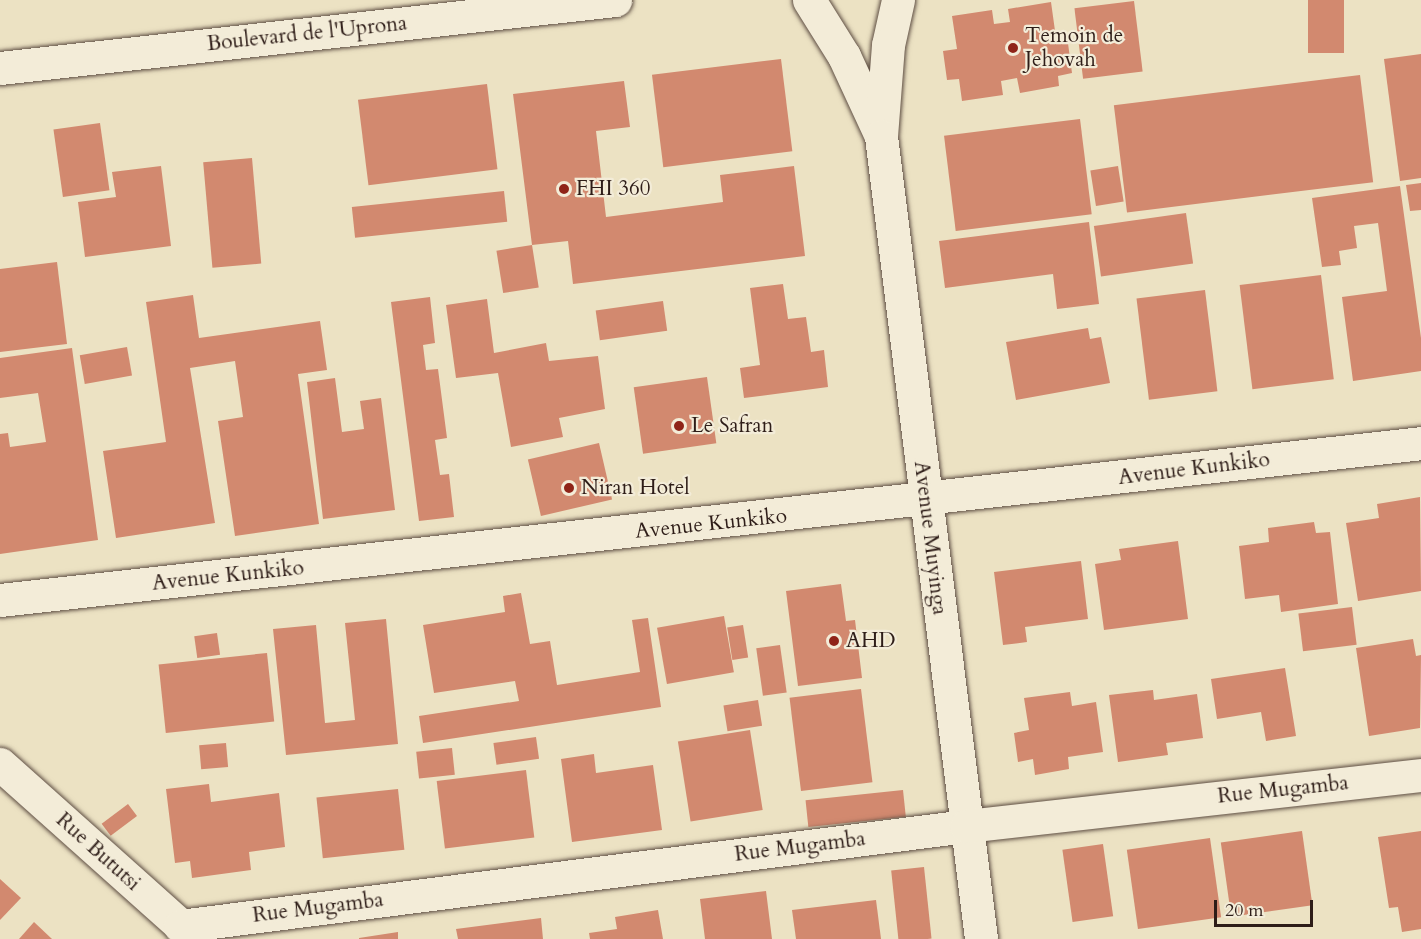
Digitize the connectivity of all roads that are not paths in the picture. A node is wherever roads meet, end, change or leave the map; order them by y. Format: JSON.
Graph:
{"nodes":[{"id":1,"x":615,"y":0,"type":"edge"},
{"id":2,"x":810,"y":0,"type":"edge"},
{"id":3,"x":898,"y":0,"type":"edge"},
{"id":4,"x":0,"y":68,"type":"edge"},
{"id":5,"x":881,"y":136,"type":"junction"},
{"id":6,"x":1421,"y":443,"type":"edge"},
{"id":7,"x":925,"y":501,"type":"junction"},
{"id":8,"x":0,"y":600,"type":"edge"},
{"id":9,"x":0,"y":764,"type":"edge"},
{"id":10,"x":1421,"y":775,"type":"edge"},
{"id":11,"x":966,"y":826,"type":"junction"},
{"id":12,"x":188,"y":932,"type":"edge"},
{"id":13,"x":981,"y":939,"type":"edge"}],
"edges":[{"from":1,"to":4,"type":"street","name":"Boulevard de l'Uprona"},
{"from":2,"to":5,"type":"street","name":"Avenue Muyinga"},
{"from":3,"to":5,"type":"street","name":"Avenue Muyinga"},
{"from":5,"to":7,"type":"street","name":"Avenue Muyinga"},
{"from":6,"to":7,"type":"street","name":"Avenue Kunkiko"},
{"from":7,"to":8,"type":"street","name":"Avenue Kunkiko"},
{"from":7,"to":11,"type":"street","name":"Avenue Muyinga"},
{"from":9,"to":12,"type":"street","name":"Rue Bututsi"},
{"from":10,"to":11,"type":"street","name":"Rue Mugamba"},
{"from":11,"to":12,"type":"street","name":"Rue Mugamba"},
{"from":11,"to":13,"type":"street","name":"Avenue Muyinga"}]}
